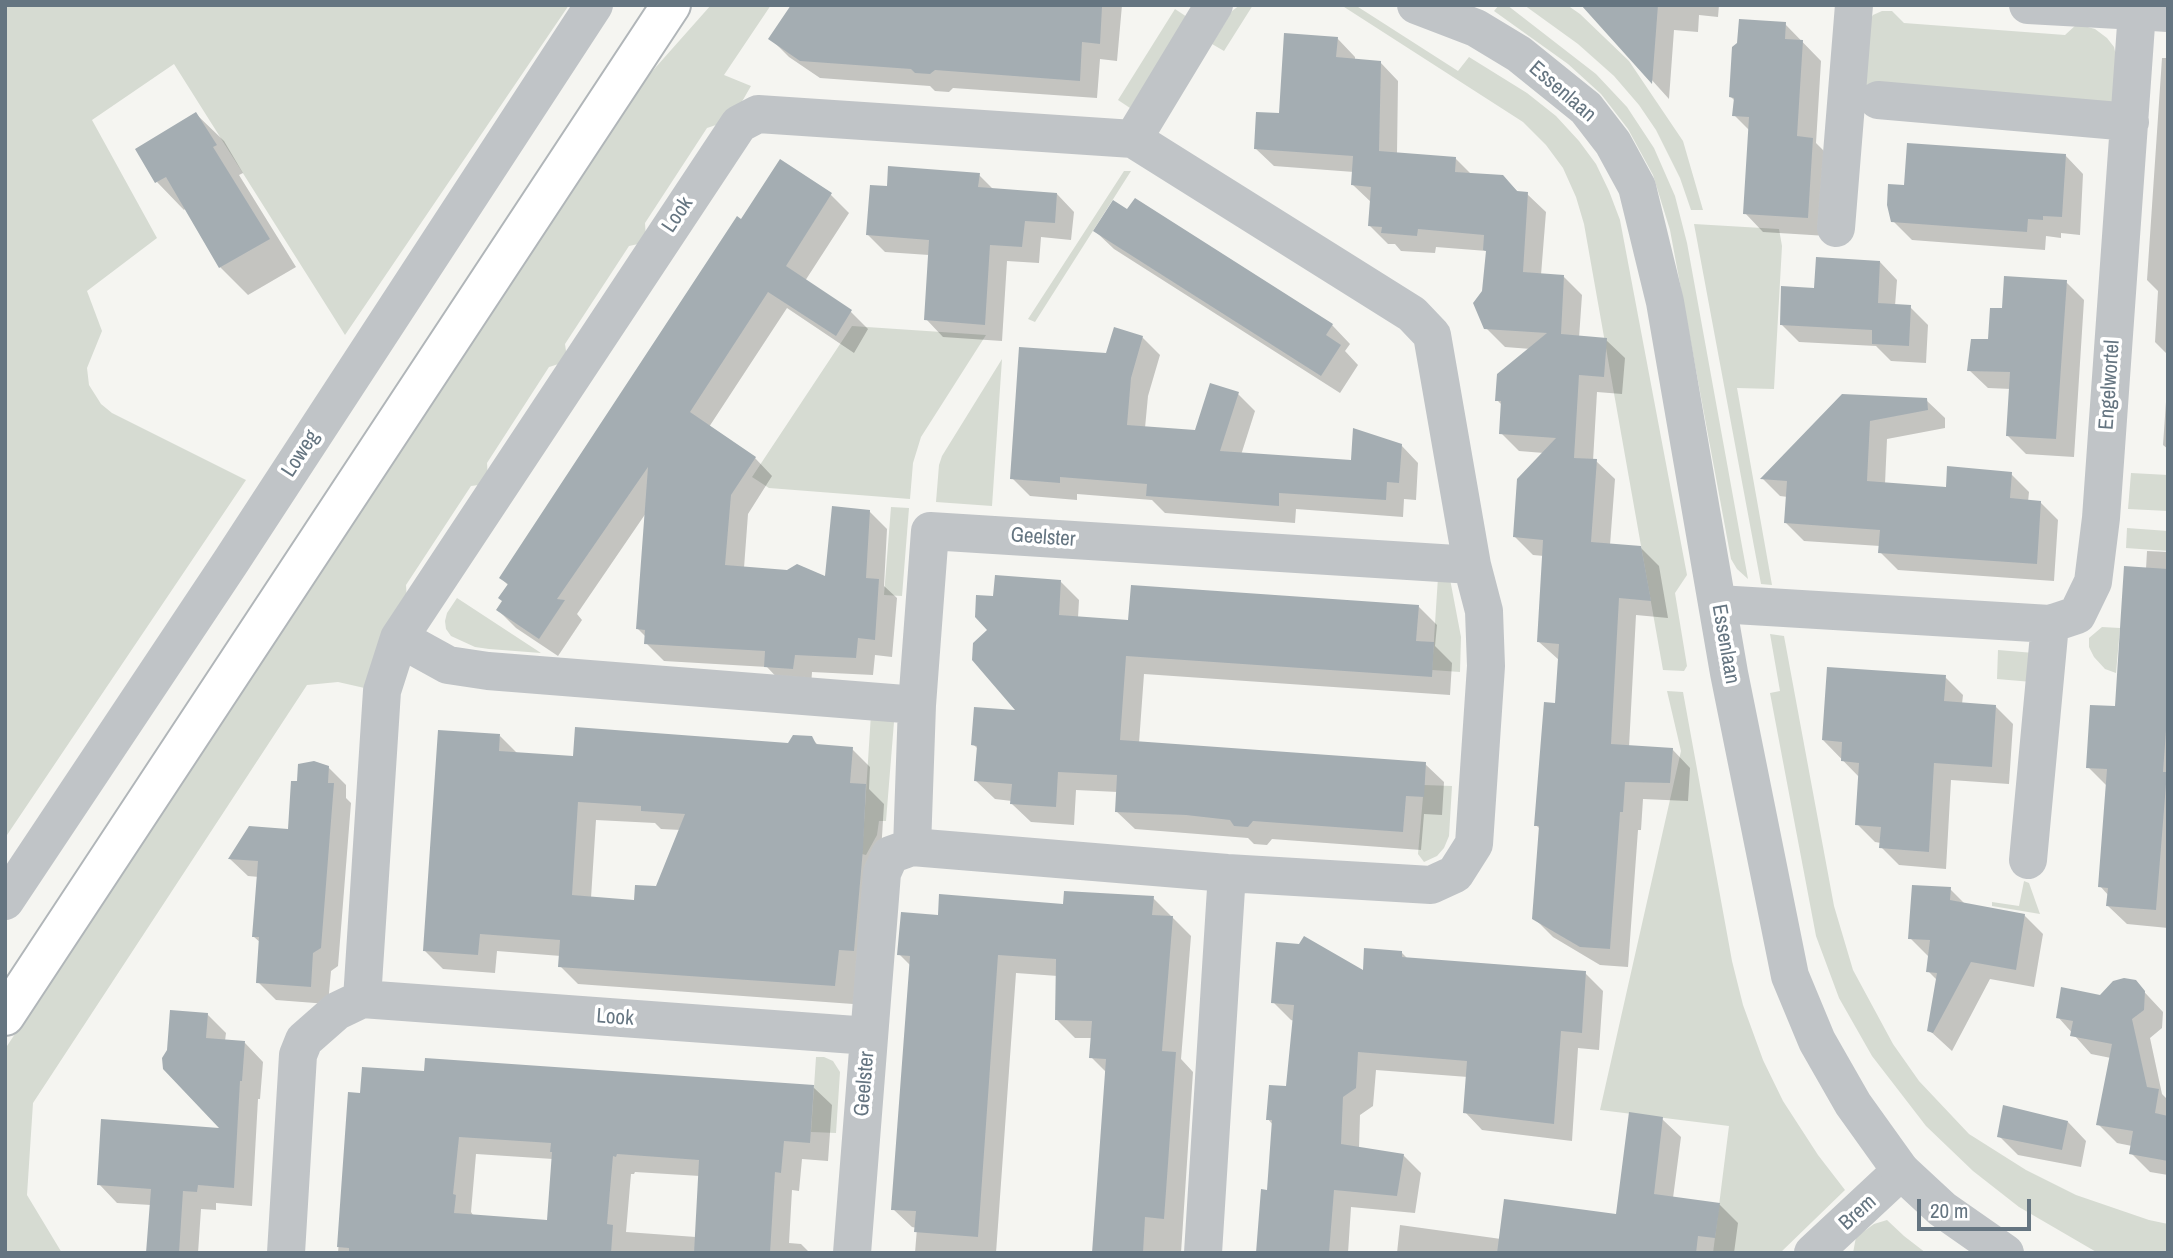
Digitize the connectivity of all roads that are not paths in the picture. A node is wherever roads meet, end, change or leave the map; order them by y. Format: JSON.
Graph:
{"nodes":[{"id":1,"x":594,"y":5,"type":"edge"},
{"id":2,"x":671,"y":5,"type":"edge"},
{"id":3,"x":1214,"y":5,"type":"edge"},
{"id":4,"x":1416,"y":5,"type":"edge"},
{"id":5,"x":1854,"y":5,"type":"edge"},
{"id":6,"x":2028,"y":5,"type":"edge"},
{"id":7,"x":2152,"y":12,"type":"edge"},
{"id":8,"x":1463,"y":17,"type":"edge"},
{"id":9,"x":1878,"y":100,"type":"dead end"},
{"id":10,"x":2130,"y":122,"type":"junction"},
{"id":11,"x":1133,"y":139,"type":"junction"},
{"id":12,"x":1836,"y":228,"type":"dead end"},
{"id":13,"x":1472,"y":565,"type":"junction"},
{"id":14,"x":1718,"y":604,"type":"junction"},
{"id":15,"x":2050,"y":624,"type":"junction"},
{"id":16,"x":399,"y":638,"type":"junction"},
{"id":17,"x":917,"y":705,"type":"junction"},
{"id":18,"x":912,"y":847,"type":"junction"},
{"id":19,"x":2028,"y":860,"type":"dead end"},
{"id":20,"x":1227,"y":873,"type":"junction"},
{"id":21,"x":5,"y":901,"type":"edge"},
{"id":22,"x":362,"y":999,"type":"junction"},
{"id":23,"x":5,"y":1016,"type":"edge"},
{"id":24,"x":869,"y":1036,"type":"junction"},
{"id":25,"x":1901,"y":1171,"type":"junction"},
{"id":26,"x":286,"y":1253,"type":"edge"},
{"id":27,"x":852,"y":1253,"type":"edge"},
{"id":28,"x":1203,"y":1253,"type":"edge"},
{"id":29,"x":1813,"y":1253,"type":"edge"},
{"id":30,"x":2005,"y":1253,"type":"edge"}],
"edges":[{"from":1,"to":21,"type":"street","name":"Loweg"},
{"from":2,"to":23,"type":"main road"},
{"from":3,"to":11,"type":"street"},
{"from":4,"to":8,"type":"street","name":"Essenlaan"},
{"from":5,"to":12,"type":"street"},
{"from":6,"to":7,"type":"street","name":"Engelwortel"},
{"from":7,"to":10,"type":"street","name":"Engelwortel"},
{"from":8,"to":14,"type":"street","name":"Essenlaan"},
{"from":9,"to":10,"type":"street"},
{"from":10,"to":15,"type":"street","name":"Engelwortel"},
{"from":11,"to":13,"type":"street"},
{"from":11,"to":16,"type":"street","name":"Look"},
{"from":13,"to":17,"type":"street","name":"Geelster"},
{"from":13,"to":20,"type":"street"},
{"from":14,"to":15,"type":"street","name":"Engelwortel"},
{"from":14,"to":25,"type":"street","name":"Essenlaan"},
{"from":15,"to":19,"type":"street"},
{"from":16,"to":17,"type":"street"},
{"from":16,"to":22,"type":"street","name":"Look"},
{"from":17,"to":18,"type":"street","name":"Geelster"},
{"from":18,"to":20,"type":"street"},
{"from":18,"to":24,"type":"street","name":"Geelster"},
{"from":20,"to":28,"type":"street"},
{"from":22,"to":24,"type":"street","name":"Look"},
{"from":22,"to":26,"type":"street"},
{"from":24,"to":27,"type":"street","name":"Geelster"},
{"from":25,"to":29,"type":"street","name":"Brem"},
{"from":25,"to":30,"type":"street","name":"Essenlaan"}]}
